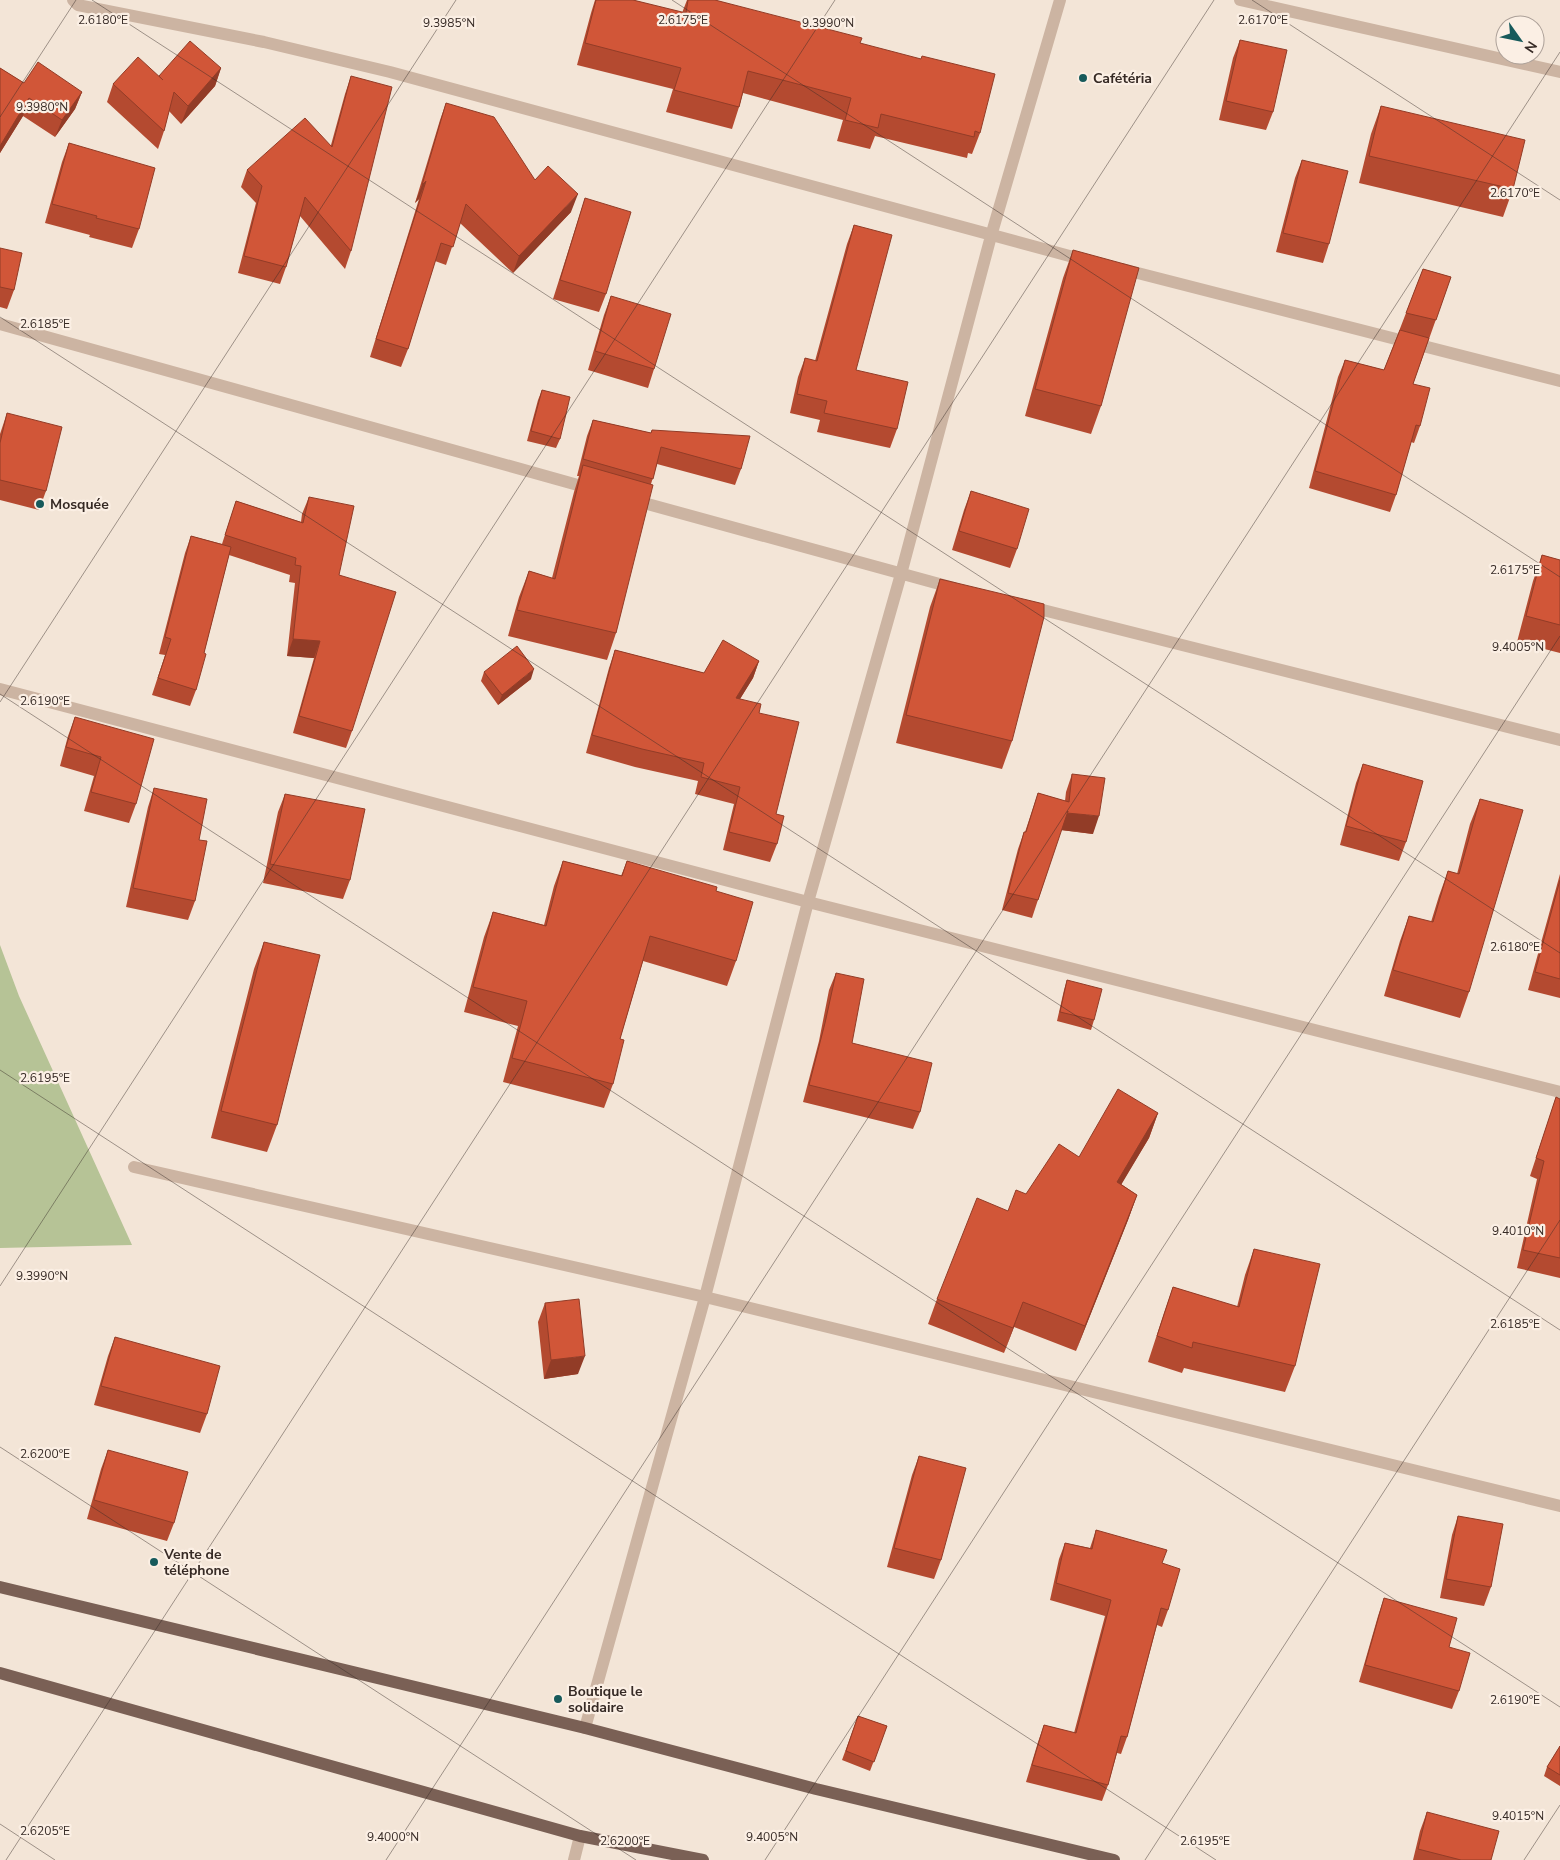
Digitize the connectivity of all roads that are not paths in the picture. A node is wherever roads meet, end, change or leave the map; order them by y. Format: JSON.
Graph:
{"nodes":[{"id":1,"x":73,"y":0,"type":"edge"},
{"id":2,"x":1060,"y":0,"type":"edge"},
{"id":3,"x":1240,"y":0,"type":"edge"},
{"id":4,"x":1560,"y":72,"type":"edge"},
{"id":5,"x":991,"y":236,"type":"junction"},
{"id":6,"x":0,"y":324,"type":"edge"},
{"id":7,"x":1560,"y":381,"type":"edge"},
{"id":8,"x":604,"y":492,"type":"edge"},
{"id":9,"x":623,"y":497,"type":"edge"},
{"id":10,"x":901,"y":574,"type":"junction"},
{"id":11,"x":969,"y":592,"type":"edge"},
{"id":12,"x":1018,"y":604,"type":"edge"},
{"id":13,"x":0,"y":689,"type":"edge"},
{"id":14,"x":1560,"y":740,"type":"edge"},
{"id":15,"x":808,"y":902,"type":"junction"},
{"id":16,"x":1560,"y":1092,"type":"edge"},
{"id":17,"x":134,"y":1167,"type":"dead end"},
{"id":18,"x":705,"y":1297,"type":"junction"},
{"id":19,"x":1560,"y":1506,"type":"edge"},
{"id":20,"x":0,"y":1587,"type":"edge"},
{"id":21,"x":0,"y":1673,"type":"edge"},
{"id":22,"x":585,"y":1728,"type":"junction"},
{"id":23,"x":580,"y":1836,"type":"junction"},
{"id":24,"x":574,"y":1860,"type":"edge"},
{"id":25,"x":703,"y":1860,"type":"edge"},
{"id":26,"x":1114,"y":1860,"type":"edge"}],
"edges":[{"from":1,"to":5,"type":"street"},
{"from":2,"to":5,"type":"street"},
{"from":3,"to":4,"type":"street"},
{"from":5,"to":7,"type":"street"},
{"from":5,"to":10,"type":"street"},
{"from":6,"to":8,"type":"street"},
{"from":9,"to":10,"type":"street"},
{"from":10,"to":11,"type":"street"},
{"from":10,"to":15,"type":"street"},
{"from":12,"to":14,"type":"street"},
{"from":13,"to":15,"type":"street"},
{"from":15,"to":16,"type":"street"},
{"from":15,"to":18,"type":"street"},
{"from":17,"to":18,"type":"street"},
{"from":18,"to":19,"type":"street"},
{"from":18,"to":22,"type":"street"},
{"from":20,"to":22,"type":"main road"},
{"from":21,"to":23,"type":"main road"},
{"from":22,"to":26,"type":"main road"},
{"from":23,"to":24,"type":"street"},
{"from":23,"to":25,"type":"main road"}]}
